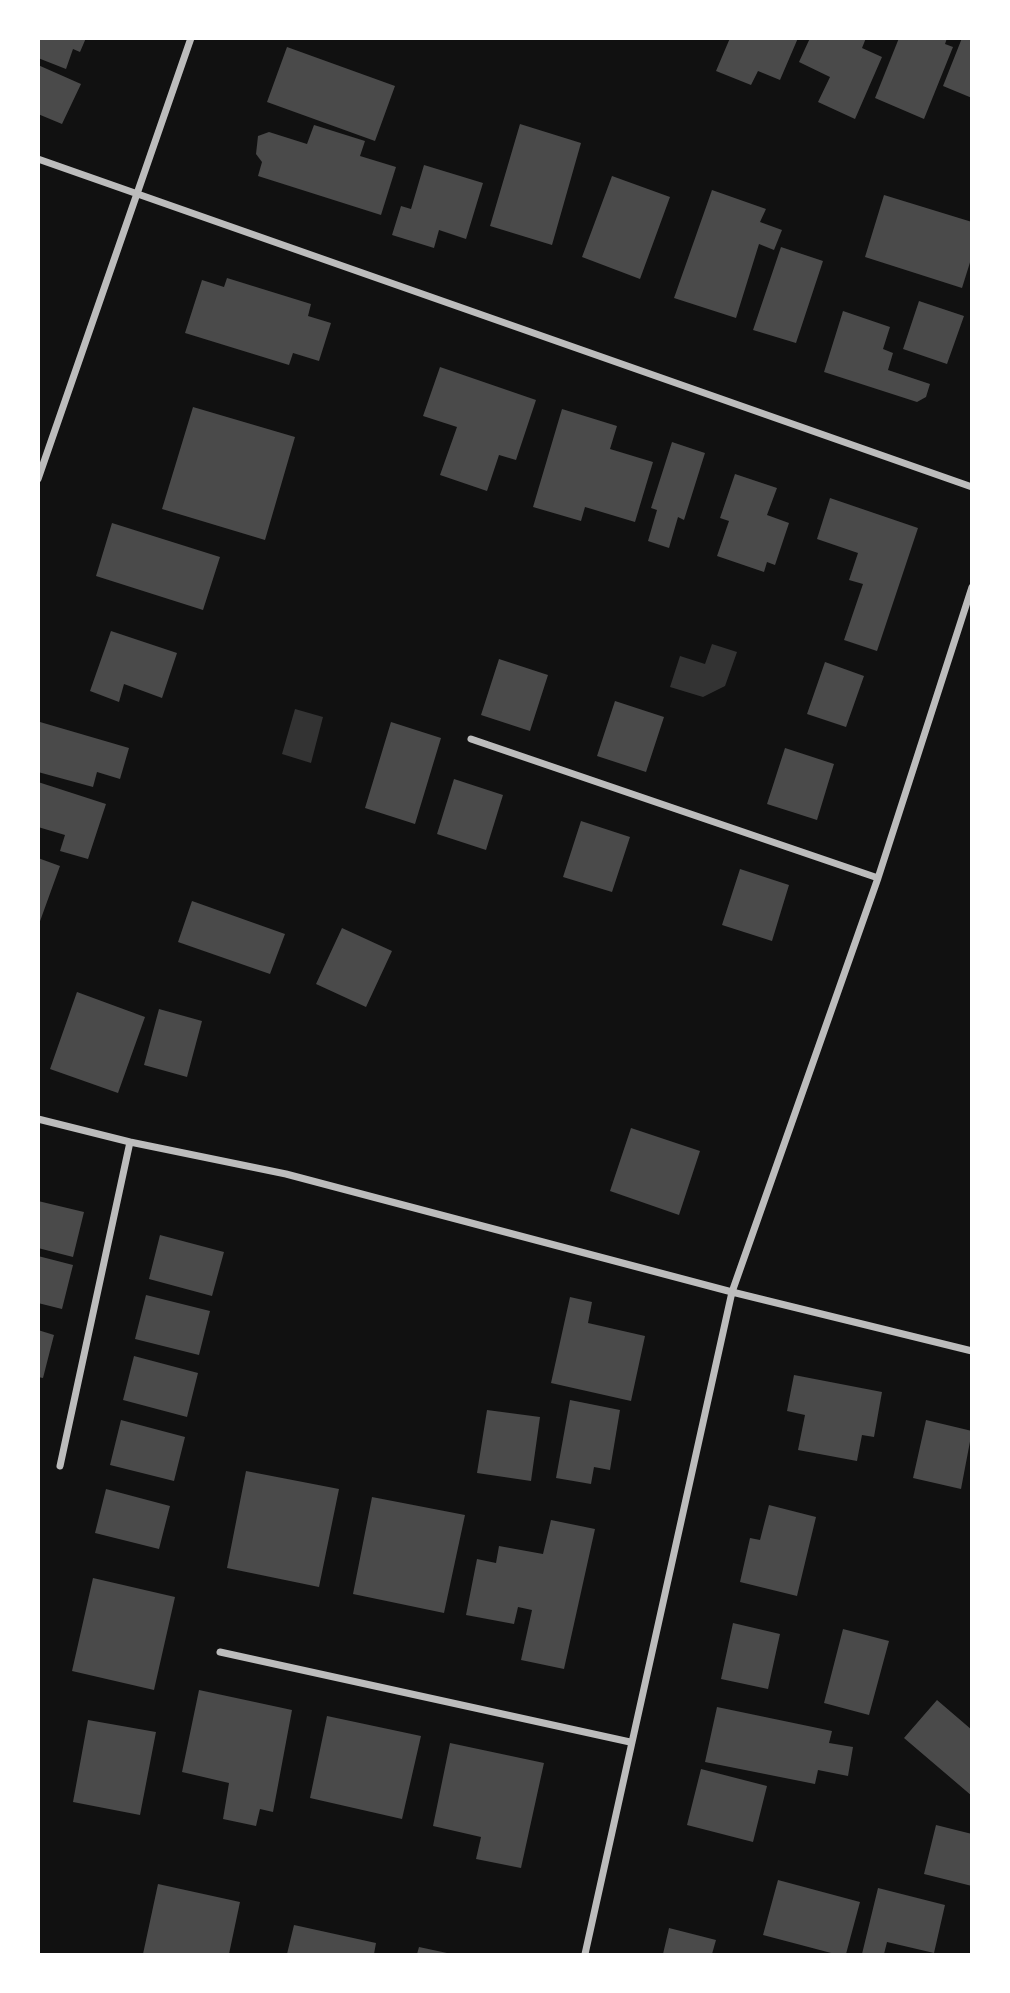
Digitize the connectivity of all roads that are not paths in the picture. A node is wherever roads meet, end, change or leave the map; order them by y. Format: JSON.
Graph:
{"nodes":[{"id":1,"x":191,"y":38,"type":"edge"},
{"id":2,"x":38,"y":159,"type":"edge"},
{"id":3,"x":138,"y":194,"type":"junction"},
{"id":4,"x":38,"y":479,"type":"edge"},
{"id":5,"x":971,"y":487,"type":"edge"},
{"id":6,"x":971,"y":587,"type":"edge"},
{"id":7,"x":471,"y":739,"type":"dead end"},
{"id":8,"x":878,"y":878,"type":"junction"},
{"id":9,"x":38,"y":1119,"type":"edge"},
{"id":10,"x":130,"y":1142,"type":"junction"},
{"id":11,"x":732,"y":1292,"type":"junction"},
{"id":12,"x":971,"y":1351,"type":"edge"},
{"id":13,"x":60,"y":1466,"type":"dead end"},
{"id":14,"x":220,"y":1652,"type":"dead end"},
{"id":15,"x":630,"y":1742,"type":"junction"},
{"id":16,"x":585,"y":1955,"type":"edge"}],
"edges":[{"from":1,"to":3,"type":"street"},
{"from":2,"to":3,"type":"street"},
{"from":3,"to":4,"type":"street"},
{"from":3,"to":5,"type":"street"},
{"from":6,"to":8,"type":"street"},
{"from":7,"to":8,"type":"street"},
{"from":8,"to":11,"type":"street"},
{"from":9,"to":10,"type":"street"},
{"from":10,"to":11,"type":"street"},
{"from":10,"to":13,"type":"street"},
{"from":11,"to":12,"type":"street"},
{"from":11,"to":15,"type":"street"},
{"from":14,"to":15,"type":"street"},
{"from":15,"to":16,"type":"street"}]}
